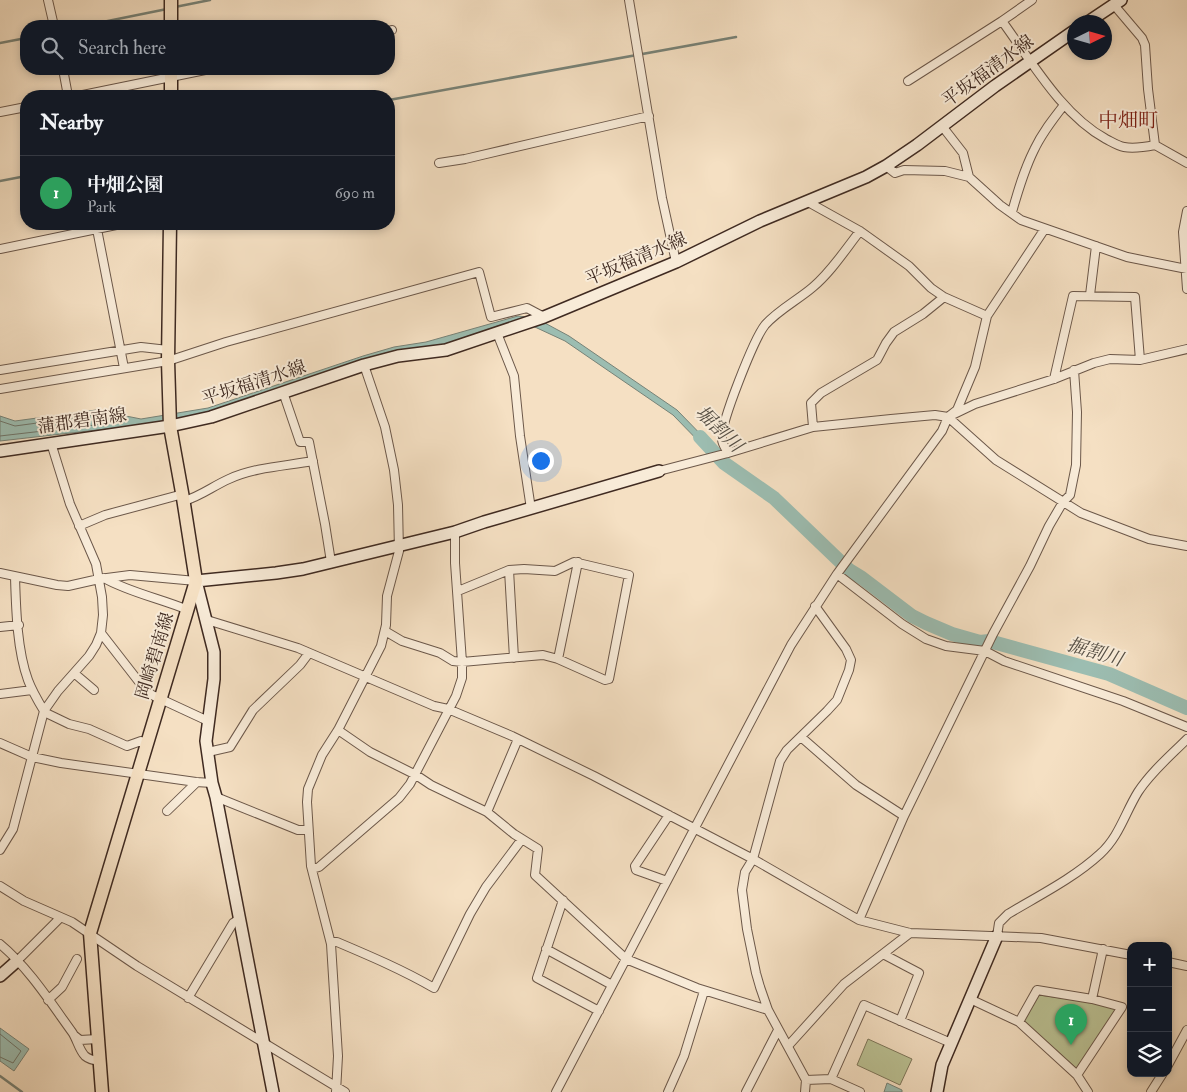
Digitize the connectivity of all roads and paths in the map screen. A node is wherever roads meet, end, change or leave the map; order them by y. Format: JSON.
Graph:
{"nodes":[{"id":1,"x":48,"y":0,"type":"edge"},
{"id":2,"x":171,"y":0,"type":"edge"},
{"id":3,"x":629,"y":0,"type":"edge"},
{"id":4,"x":1032,"y":0,"type":"edge"},
{"id":5,"x":1117,"y":2,"type":"edge"},
{"id":6,"x":1098,"y":15,"type":"edge"},
{"id":7,"x":53,"y":20,"type":"edge"},
{"id":8,"x":171,"y":20,"type":"edge"},
{"id":9,"x":1002,"y":21,"type":"junction"},
{"id":10,"x":1067,"y":36,"type":"edge"},
{"id":11,"x":1031,"y":61,"type":"junction"},
{"id":12,"x":64,"y":75,"type":"edge"},
{"id":13,"x":164,"y":75,"type":"edge"},
{"id":14,"x":172,"y":75,"type":"edge"},
{"id":15,"x":908,"y":81,"type":"dead end"},
{"id":16,"x":67,"y":90,"type":"edge"},
{"id":17,"x":103,"y":90,"type":"edge"},
{"id":18,"x":171,"y":90,"type":"edge"},
{"id":19,"x":1064,"y":104,"type":"junction"},
{"id":20,"x":20,"y":108,"type":"edge"},
{"id":21,"x":0,"y":112,"type":"edge"},
{"id":22,"x":649,"y":116,"type":"junction"},
{"id":23,"x":942,"y":126,"type":"junction"},
{"id":24,"x":1155,"y":145,"type":"junction"},
{"id":25,"x":439,"y":163,"type":"dead end"},
{"id":26,"x":1187,"y":164,"type":"edge"},
{"id":27,"x":886,"y":166,"type":"junction"},
{"id":28,"x":969,"y":178,"type":"junction"},
{"id":29,"x":808,"y":202,"type":"junction"},
{"id":30,"x":1187,"y":211,"type":"edge"},
{"id":31,"x":1012,"y":212,"type":"junction"},
{"id":32,"x":79,"y":230,"type":"edge"},
{"id":33,"x":97,"y":230,"type":"edge"},
{"id":34,"x":170,"y":230,"type":"edge"},
{"id":35,"x":1044,"y":230,"type":"junction"},
{"id":36,"x":860,"y":231,"type":"junction"},
{"id":37,"x":1096,"y":246,"type":"junction"},
{"id":38,"x":0,"y":249,"type":"edge"},
{"id":39,"x":676,"y":262,"type":"junction"},
{"id":40,"x":1186,"y":268,"type":"edge"},
{"id":41,"x":1187,"y":289,"type":"edge"},
{"id":42,"x":1090,"y":295,"type":"junction"},
{"id":43,"x":944,"y":297,"type":"junction"},
{"id":44,"x":544,"y":316,"type":"junction"},
{"id":45,"x":987,"y":316,"type":"junction"},
{"id":46,"x":497,"y":333,"type":"junction"},
{"id":47,"x":120,"y":349,"type":"junction"},
{"id":48,"x":1187,"y":349,"type":"edge"},
{"id":49,"x":168,"y":355,"type":"junction"},
{"id":50,"x":1140,"y":360,"type":"junction"},
{"id":51,"x":364,"y":365,"type":"junction"},
{"id":52,"x":124,"y":368,"type":"junction"},
{"id":53,"x":0,"y":370,"type":"edge"},
{"id":54,"x":1074,"y":370,"type":"junction"},
{"id":55,"x":1054,"y":379,"type":"junction"},
{"id":56,"x":0,"y":389,"type":"edge"},
{"id":57,"x":283,"y":392,"type":"junction"},
{"id":58,"x":948,"y":417,"type":"junction"},
{"id":59,"x":170,"y":422,"type":"junction"},
{"id":60,"x":813,"y":427,"type":"junction"},
{"id":61,"x":51,"y":443,"type":"junction"},
{"id":62,"x":0,"y":450,"type":"edge"},
{"id":63,"x":728,"y":453,"type":"junction"},
{"id":64,"x":313,"y":461,"type":"junction"},
{"id":65,"x":659,"y":471,"type":"joint"},
{"id":66,"x":183,"y":497,"type":"junction"},
{"id":67,"x":1063,"y":502,"type":"junction"},
{"id":68,"x":531,"y":509,"type":"junction"},
{"id":69,"x":79,"y":526,"type":"junction"},
{"id":70,"x":454,"y":532,"type":"junction"},
{"id":71,"x":399,"y":546,"type":"junction"},
{"id":72,"x":1187,"y":546,"type":"edge"},
{"id":73,"x":331,"y":562,"type":"junction"},
{"id":74,"x":578,"y":562,"type":"junction"},
{"id":75,"x":510,"y":570,"type":"junction"},
{"id":76,"x":0,"y":573,"type":"edge"},
{"id":77,"x":837,"y":574,"type":"junction"},
{"id":78,"x":15,"y":577,"type":"junction"},
{"id":79,"x":102,"y":578,"type":"junction"},
{"id":80,"x":196,"y":581,"type":"junction"},
{"id":81,"x":458,"y":591,"type":"junction"},
{"id":82,"x":815,"y":606,"type":"junction"},
{"id":83,"x":188,"y":610,"type":"junction"},
{"id":84,"x":207,"y":620,"type":"junction"},
{"id":85,"x":18,"y":625,"type":"junction"},
{"id":86,"x":0,"y":627,"type":"edge"},
{"id":87,"x":385,"y":631,"type":"junction"},
{"id":88,"x":101,"y":633,"type":"junction"},
{"id":89,"x":985,"y":651,"type":"junction"},
{"id":90,"x":309,"y":653,"type":"junction"},
{"id":91,"x":514,"y":658,"type":"junction"},
{"id":92,"x":558,"y":659,"type":"junction"},
{"id":93,"x":462,"y":662,"type":"junction"},
{"id":94,"x":74,"y":673,"type":"junction"},
{"id":95,"x":366,"y":678,"type":"junction"},
{"id":96,"x":32,"y":690,"type":"junction"},
{"id":97,"x":94,"y":690,"type":"dead end"},
{"id":98,"x":0,"y":694,"type":"edge"},
{"id":99,"x":160,"y":699,"type":"junction"},
{"id":100,"x":448,"y":709,"type":"junction"},
{"id":101,"x":44,"y":711,"type":"junction"},
{"id":102,"x":208,"y":722,"type":"junction"},
{"id":103,"x":1187,"y":727,"type":"edge"},
{"id":104,"x":338,"y":730,"type":"junction"},
{"id":105,"x":801,"y":737,"type":"junction"},
{"id":106,"x":518,"y":739,"type":"junction"},
{"id":107,"x":1187,"y":739,"type":"edge"},
{"id":108,"x":0,"y":743,"type":"edge"},
{"id":109,"x":147,"y":743,"type":"junction"},
{"id":110,"x":208,"y":752,"type":"junction"},
{"id":111,"x":32,"y":757,"type":"junction"},
{"id":112,"x":137,"y":773,"type":"junction"},
{"id":113,"x":416,"y":775,"type":"junction"},
{"id":114,"x":197,"y":782,"type":"junction"},
{"id":115,"x":212,"y":783,"type":"junction"},
{"id":116,"x":216,"y":797,"type":"junction"},
{"id":117,"x":168,"y":811,"type":"dead end"},
{"id":118,"x":487,"y":812,"type":"junction"},
{"id":119,"x":669,"y":815,"type":"junction"},
{"id":120,"x":904,"y":816,"type":"junction"},
{"id":121,"x":695,"y":828,"type":"junction"},
{"id":122,"x":308,"y":830,"type":"junction"},
{"id":123,"x":522,"y":839,"type":"junction"},
{"id":124,"x":0,"y":850,"type":"edge"},
{"id":125,"x":753,"y":859,"type":"junction"},
{"id":126,"x":312,"y":869,"type":"junction"},
{"id":127,"x":667,"y":881,"type":"junction"},
{"id":128,"x":0,"y":886,"type":"edge"},
{"id":129,"x":562,"y":900,"type":"junction"},
{"id":130,"x":60,"y":918,"type":"junction"},
{"id":131,"x":239,"y":919,"type":"junction"},
{"id":132,"x":859,"y":920,"type":"junction"},
{"id":133,"x":90,"y":933,"type":"junction"},
{"id":134,"x":910,"y":933,"type":"junction"},
{"id":135,"x":996,"y":936,"type":"junction"},
{"id":136,"x":331,"y":942,"type":"junction"},
{"id":137,"x":0,"y":944,"type":"edge"},
{"id":138,"x":546,"y":949,"type":"junction"},
{"id":139,"x":1103,"y":949,"type":"junction"},
{"id":140,"x":882,"y":954,"type":"junction"},
{"id":141,"x":1127,"y":954,"type":"edge"},
{"id":142,"x":77,"y":959,"type":"dead end"},
{"id":143,"x":626,"y":959,"type":"junction"},
{"id":144,"x":17,"y":961,"type":"junction"},
{"id":145,"x":1172,"y":963,"type":"edge"},
{"id":146,"x":1187,"y":966,"type":"edge"},
{"id":147,"x":0,"y":976,"type":"edge"},
{"id":148,"x":612,"y":985,"type":"junction"},
{"id":149,"x":704,"y":991,"type":"junction"},
{"id":150,"x":188,"y":998,"type":"junction"},
{"id":151,"x":970,"y":999,"type":"junction"},
{"id":152,"x":1092,"y":999,"type":"junction"},
{"id":153,"x":48,"y":1000,"type":"junction"},
{"id":154,"x":768,"y":1010,"type":"junction"},
{"id":155,"x":599,"y":1011,"type":"junction"},
{"id":156,"x":900,"y":1021,"type":"junction"},
{"id":157,"x":1019,"y":1022,"type":"junction"},
{"id":158,"x":778,"y":1030,"type":"junction"},
{"id":159,"x":1187,"y":1030,"type":"edge"},
{"id":160,"x":75,"y":1036,"type":"junction"},
{"id":161,"x":98,"y":1039,"type":"junction"},
{"id":162,"x":952,"y":1043,"type":"junction"},
{"id":163,"x":264,"y":1044,"type":"junction"},
{"id":164,"x":788,"y":1046,"type":"junction"},
{"id":165,"x":1172,"y":1057,"type":"edge"},
{"id":166,"x":100,"y":1060,"type":"junction"},
{"id":167,"x":1077,"y":1075,"type":"junction"},
{"id":168,"x":1160,"y":1077,"type":"edge"},
{"id":169,"x":831,"y":1079,"type":"junction"},
{"id":170,"x":806,"y":1080,"type":"junction"},
{"id":171,"x":339,"y":1091,"type":"edge"},
{"id":172,"x":102,"y":1092,"type":"edge"},
{"id":173,"x":273,"y":1092,"type":"edge"},
{"id":174,"x":556,"y":1092,"type":"edge"},
{"id":175,"x":668,"y":1092,"type":"edge"},
{"id":176,"x":746,"y":1092,"type":"edge"},
{"id":177,"x":805,"y":1092,"type":"edge"},
{"id":178,"x":860,"y":1092,"type":"edge"},
{"id":179,"x":937,"y":1092,"type":"edge"},
{"id":180,"x":1088,"y":1092,"type":"edge"},
{"id":181,"x":1151,"y":1092,"type":"edge"}],
"edges":[{"from":1,"to":7,"type":"street"},
{"from":2,"to":8,"type":"main road"},
{"from":3,"to":22,"type":"street"},
{"from":4,"to":9,"type":"street"},
{"from":5,"to":6,"type":"main road"},
{"from":5,"to":24,"type":"street"},
{"from":9,"to":11,"type":"street"},
{"from":9,"to":15,"type":"street"},
{"from":10,"to":11,"type":"main road","name":"平坂福清水線"},
{"from":11,"to":19,"type":"street"},
{"from":11,"to":23,"type":"main road","name":"平坂福清水線"},
{"from":12,"to":16,"type":"street"},
{"from":13,"to":17,"type":"street"},
{"from":14,"to":18,"type":"main road"},
{"from":19,"to":24,"type":"street"},
{"from":19,"to":31,"type":"street"},
{"from":20,"to":21,"type":"street"},
{"from":22,"to":25,"type":"street"},
{"from":22,"to":39,"type":"street"},
{"from":23,"to":27,"type":"main road","name":"平坂福清水線"},
{"from":23,"to":28,"type":"street"},
{"from":24,"to":26,"type":"street"},
{"from":27,"to":28,"type":"street"},
{"from":27,"to":29,"type":"main road","name":"平坂福清水線"},
{"from":28,"to":31,"type":"street"},
{"from":29,"to":36,"type":"street"},
{"from":29,"to":39,"type":"main road","name":"平坂福清水線"},
{"from":30,"to":40,"type":"street"},
{"from":31,"to":35,"type":"street"},
{"from":32,"to":38,"type":"street"},
{"from":33,"to":47,"type":"street"},
{"from":34,"to":49,"type":"main road","name":"岡崎碧南線"},
{"from":35,"to":37,"type":"street"},
{"from":35,"to":45,"type":"street"},
{"from":36,"to":43,"type":"street"},
{"from":36,"to":63,"type":"street"},
{"from":37,"to":40,"type":"street"},
{"from":37,"to":42,"type":"street"},
{"from":39,"to":44,"type":"main road","name":"平坂福清水線"},
{"from":40,"to":41,"type":"street"},
{"from":42,"to":50,"type":"street"},
{"from":42,"to":55,"type":"street"},
{"from":43,"to":45,"type":"street"},
{"from":43,"to":60,"type":"street"},
{"from":44,"to":46,"type":"main road","name":"平坂福清水線"},
{"from":44,"to":49,"type":"street"},
{"from":45,"to":58,"type":"street"},
{"from":46,"to":51,"type":"main road","name":"平坂福清水線"},
{"from":46,"to":68,"type":"street"},
{"from":47,"to":49,"type":"street"},
{"from":47,"to":52,"type":"street"},
{"from":47,"to":53,"type":"street"},
{"from":48,"to":50,"type":"street"},
{"from":49,"to":52,"type":"street"},
{"from":49,"to":59,"type":"main road","name":"岡崎碧南線"},
{"from":50,"to":54,"type":"street"},
{"from":51,"to":57,"type":"main road","name":"平坂福清水線"},
{"from":51,"to":71,"type":"street"},
{"from":52,"to":56,"type":"street"},
{"from":54,"to":55,"type":"street"},
{"from":54,"to":67,"type":"street"},
{"from":55,"to":58,"type":"street"},
{"from":57,"to":59,"type":"main road","name":"平坂福清水線"},
{"from":57,"to":64,"type":"street"},
{"from":58,"to":60,"type":"street"},
{"from":58,"to":67,"type":"street"},
{"from":58,"to":77,"type":"street"},
{"from":59,"to":61,"type":"main road","name":"蒲郡碧南線"},
{"from":59,"to":66,"type":"main road","name":"岡崎碧南線"},
{"from":60,"to":63,"type":"street"},
{"from":61,"to":62,"type":"main road","name":"蒲郡碧南線"},
{"from":61,"to":69,"type":"street"},
{"from":63,"to":65,"type":"street"},
{"from":64,"to":66,"type":"street"},
{"from":64,"to":73,"type":"street"},
{"from":65,"to":68,"type":"main road"},
{"from":66,"to":69,"type":"street"},
{"from":66,"to":80,"type":"main road","name":"岡崎碧南線"},
{"from":67,"to":72,"type":"street"},
{"from":67,"to":89,"type":"street"},
{"from":68,"to":70,"type":"main road"},
{"from":69,"to":79,"type":"street"},
{"from":70,"to":71,"type":"main road"},
{"from":70,"to":81,"type":"street"},
{"from":71,"to":73,"type":"main road"},
{"from":71,"to":87,"type":"street"},
{"from":73,"to":80,"type":"main road"},
{"from":74,"to":75,"type":"street"},
{"from":74,"to":92,"type":"street"},
{"from":74,"to":92,"type":"street"},
{"from":75,"to":81,"type":"street"},
{"from":75,"to":91,"type":"street"},
{"from":76,"to":78,"type":"street"},
{"from":77,"to":82,"type":"street"},
{"from":77,"to":89,"type":"street"},
{"from":78,"to":79,"type":"street"},
{"from":78,"to":85,"type":"street"},
{"from":79,"to":80,"type":"street"},
{"from":79,"to":83,"type":"street"},
{"from":79,"to":88,"type":"street"},
{"from":80,"to":83,"type":"main road","name":"岡崎碧南線"},
{"from":80,"to":84,"type":"main road"},
{"from":81,"to":93,"type":"street"},
{"from":82,"to":105,"type":"street"},
{"from":82,"to":121,"type":"street"},
{"from":83,"to":99,"type":"main road","name":"岡崎碧南線"},
{"from":84,"to":90,"type":"street"},
{"from":84,"to":102,"type":"main road"},
{"from":85,"to":86,"type":"street"},
{"from":85,"to":96,"type":"street"},
{"from":87,"to":93,"type":"street"},
{"from":87,"to":95,"type":"street"},
{"from":88,"to":94,"type":"street"},
{"from":88,"to":99,"type":"street"},
{"from":89,"to":103,"type":"street"},
{"from":89,"to":120,"type":"street"},
{"from":90,"to":95,"type":"street"},
{"from":90,"to":110,"type":"street"},
{"from":91,"to":92,"type":"street"},
{"from":91,"to":93,"type":"street"},
{"from":93,"to":100,"type":"street"},
{"from":94,"to":97,"type":"street"},
{"from":94,"to":101,"type":"street"},
{"from":95,"to":100,"type":"street"},
{"from":95,"to":104,"type":"street"},
{"from":96,"to":98,"type":"street"},
{"from":96,"to":101,"type":"street"},
{"from":99,"to":102,"type":"street"},
{"from":99,"to":109,"type":"main road","name":"岡崎碧南線"},
{"from":100,"to":106,"type":"street"},
{"from":100,"to":113,"type":"street"},
{"from":101,"to":109,"type":"street"},
{"from":101,"to":111,"type":"street"},
{"from":102,"to":110,"type":"main road"},
{"from":104,"to":113,"type":"street"},
{"from":104,"to":122,"type":"street"},
{"from":105,"to":120,"type":"street"},
{"from":105,"to":125,"type":"street"},
{"from":106,"to":118,"type":"street"},
{"from":106,"to":119,"type":"street"},
{"from":107,"to":135,"type":"street"},
{"from":108,"to":111,"type":"street"},
{"from":109,"to":112,"type":"main road","name":"岡崎碧南線"},
{"from":110,"to":115,"type":"main road"},
{"from":111,"to":112,"type":"street"},
{"from":111,"to":124,"type":"street"},
{"from":112,"to":114,"type":"street"},
{"from":112,"to":133,"type":"main road","name":"岡崎碧南線"},
{"from":113,"to":118,"type":"street"},
{"from":113,"to":126,"type":"street"},
{"from":114,"to":115,"type":"street"},
{"from":114,"to":117,"type":"street"},
{"from":115,"to":116,"type":"main road"},
{"from":116,"to":122,"type":"street"},
{"from":116,"to":131,"type":"main road"},
{"from":118,"to":123,"type":"street"},
{"from":119,"to":121,"type":"street"},
{"from":119,"to":127,"type":"street"},
{"from":120,"to":132,"type":"street"},
{"from":121,"to":125,"type":"street"},
{"from":121,"to":127,"type":"street"},
{"from":122,"to":126,"type":"street"},
{"from":123,"to":129,"type":"street"},
{"from":123,"to":136,"type":"street"},
{"from":125,"to":132,"type":"street"},
{"from":125,"to":154,"type":"street"},
{"from":126,"to":136,"type":"street"},
{"from":127,"to":143,"type":"street"},
{"from":128,"to":130,"type":"street"},
{"from":129,"to":138,"type":"street"},
{"from":129,"to":143,"type":"street"},
{"from":130,"to":133,"type":"street"},
{"from":130,"to":144,"type":"street"},
{"from":131,"to":150,"type":"street"},
{"from":131,"to":163,"type":"main road"},
{"from":132,"to":134,"type":"street"},
{"from":133,"to":150,"type":"street"},
{"from":133,"to":161,"type":"main road","name":"岡崎碧南線"},
{"from":134,"to":135,"type":"street"},
{"from":134,"to":140,"type":"street"},
{"from":135,"to":139,"type":"street"},
{"from":135,"to":151,"type":"main road"},
{"from":136,"to":171,"type":"street"},
{"from":137,"to":144,"type":"street"},
{"from":138,"to":148,"type":"street"},
{"from":138,"to":155,"type":"street"},
{"from":139,"to":141,"type":"street"},
{"from":139,"to":152,"type":"street"},
{"from":140,"to":156,"type":"street"},
{"from":140,"to":164,"type":"street"},
{"from":142,"to":153,"type":"street"},
{"from":143,"to":148,"type":"street"},
{"from":143,"to":149,"type":"street"},
{"from":144,"to":147,"type":"main road"},
{"from":144,"to":153,"type":"street"},
{"from":145,"to":146,"type":"street"},
{"from":148,"to":155,"type":"street"},
{"from":149,"to":154,"type":"street"},
{"from":149,"to":175,"type":"street"},
{"from":150,"to":163,"type":"street"},
{"from":151,"to":157,"type":"street"},
{"from":151,"to":162,"type":"main road"},
{"from":152,"to":157,"type":"street"},
{"from":152,"to":167,"type":"street"},
{"from":153,"to":160,"type":"street"},
{"from":154,"to":158,"type":"street"},
{"from":155,"to":174,"type":"street"},
{"from":156,"to":162,"type":"street"},
{"from":156,"to":169,"type":"street"},
{"from":157,"to":167,"type":"street"},
{"from":158,"to":164,"type":"street"},
{"from":158,"to":176,"type":"street"},
{"from":159,"to":165,"type":"street"},
{"from":160,"to":161,"type":"street"},
{"from":160,"to":166,"type":"street"},
{"from":161,"to":166,"type":"main road","name":"岡崎碧南線"},
{"from":162,"to":179,"type":"main road"},
{"from":163,"to":171,"type":"street"},
{"from":163,"to":173,"type":"main road"},
{"from":164,"to":170,"type":"street"},
{"from":166,"to":172,"type":"main road","name":"岡崎碧南線"},
{"from":167,"to":180,"type":"street"},
{"from":168,"to":181,"type":"street"},
{"from":169,"to":170,"type":"street"},
{"from":169,"to":178,"type":"street"},
{"from":170,"to":177,"type":"street"}]}
